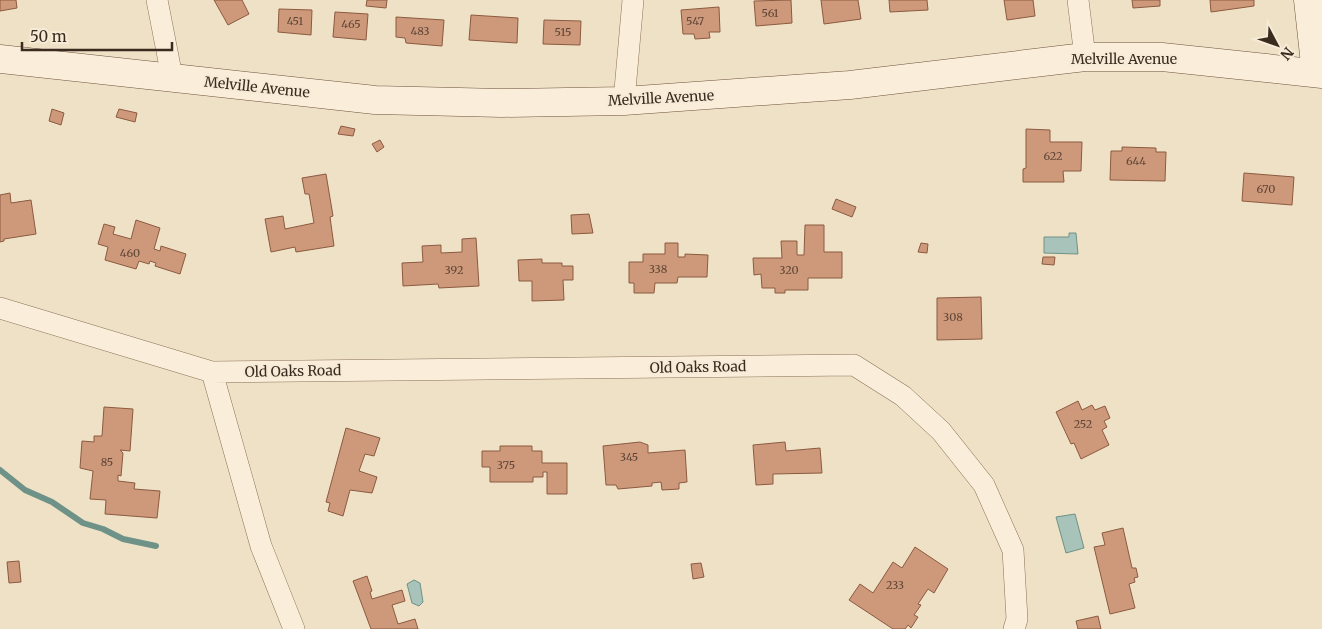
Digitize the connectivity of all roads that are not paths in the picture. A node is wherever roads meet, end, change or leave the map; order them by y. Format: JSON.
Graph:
{"nodes":[{"id":1,"x":157,"y":0,"type":"edge"},
{"id":2,"x":633,"y":0,"type":"edge"},
{"id":3,"x":1078,"y":0,"type":"edge"},
{"id":4,"x":1308,"y":0,"type":"edge"},
{"id":5,"x":1084,"y":57,"type":"junction"},
{"id":6,"x":0,"y":59,"type":"edge"},
{"id":7,"x":1319,"y":73,"type":"edge"},
{"id":8,"x":172,"y":77,"type":"junction"},
{"id":9,"x":624,"y":101,"type":"junction"},
{"id":10,"x":0,"y":308,"type":"edge"},
{"id":11,"x":212,"y":372,"type":"junction"},
{"id":12,"x":294,"y":629,"type":"edge"},
{"id":13,"x":1014,"y":629,"type":"edge"}],
"edges":[{"from":1,"to":8,"type":"street"},
{"from":2,"to":9,"type":"street"},
{"from":3,"to":5,"type":"street"},
{"from":4,"to":7,"type":"street"},
{"from":5,"to":7,"type":"street","name":"Melville Avenue"},
{"from":5,"to":9,"type":"street","name":"Melville Avenue"},
{"from":6,"to":8,"type":"street","name":"Melville Avenue"},
{"from":8,"to":9,"type":"street","name":"Melville Avenue"},
{"from":10,"to":11,"type":"street","name":"Old Oaks Road"},
{"from":11,"to":12,"type":"street"},
{"from":11,"to":13,"type":"street","name":"Old Oaks Road"}]}
